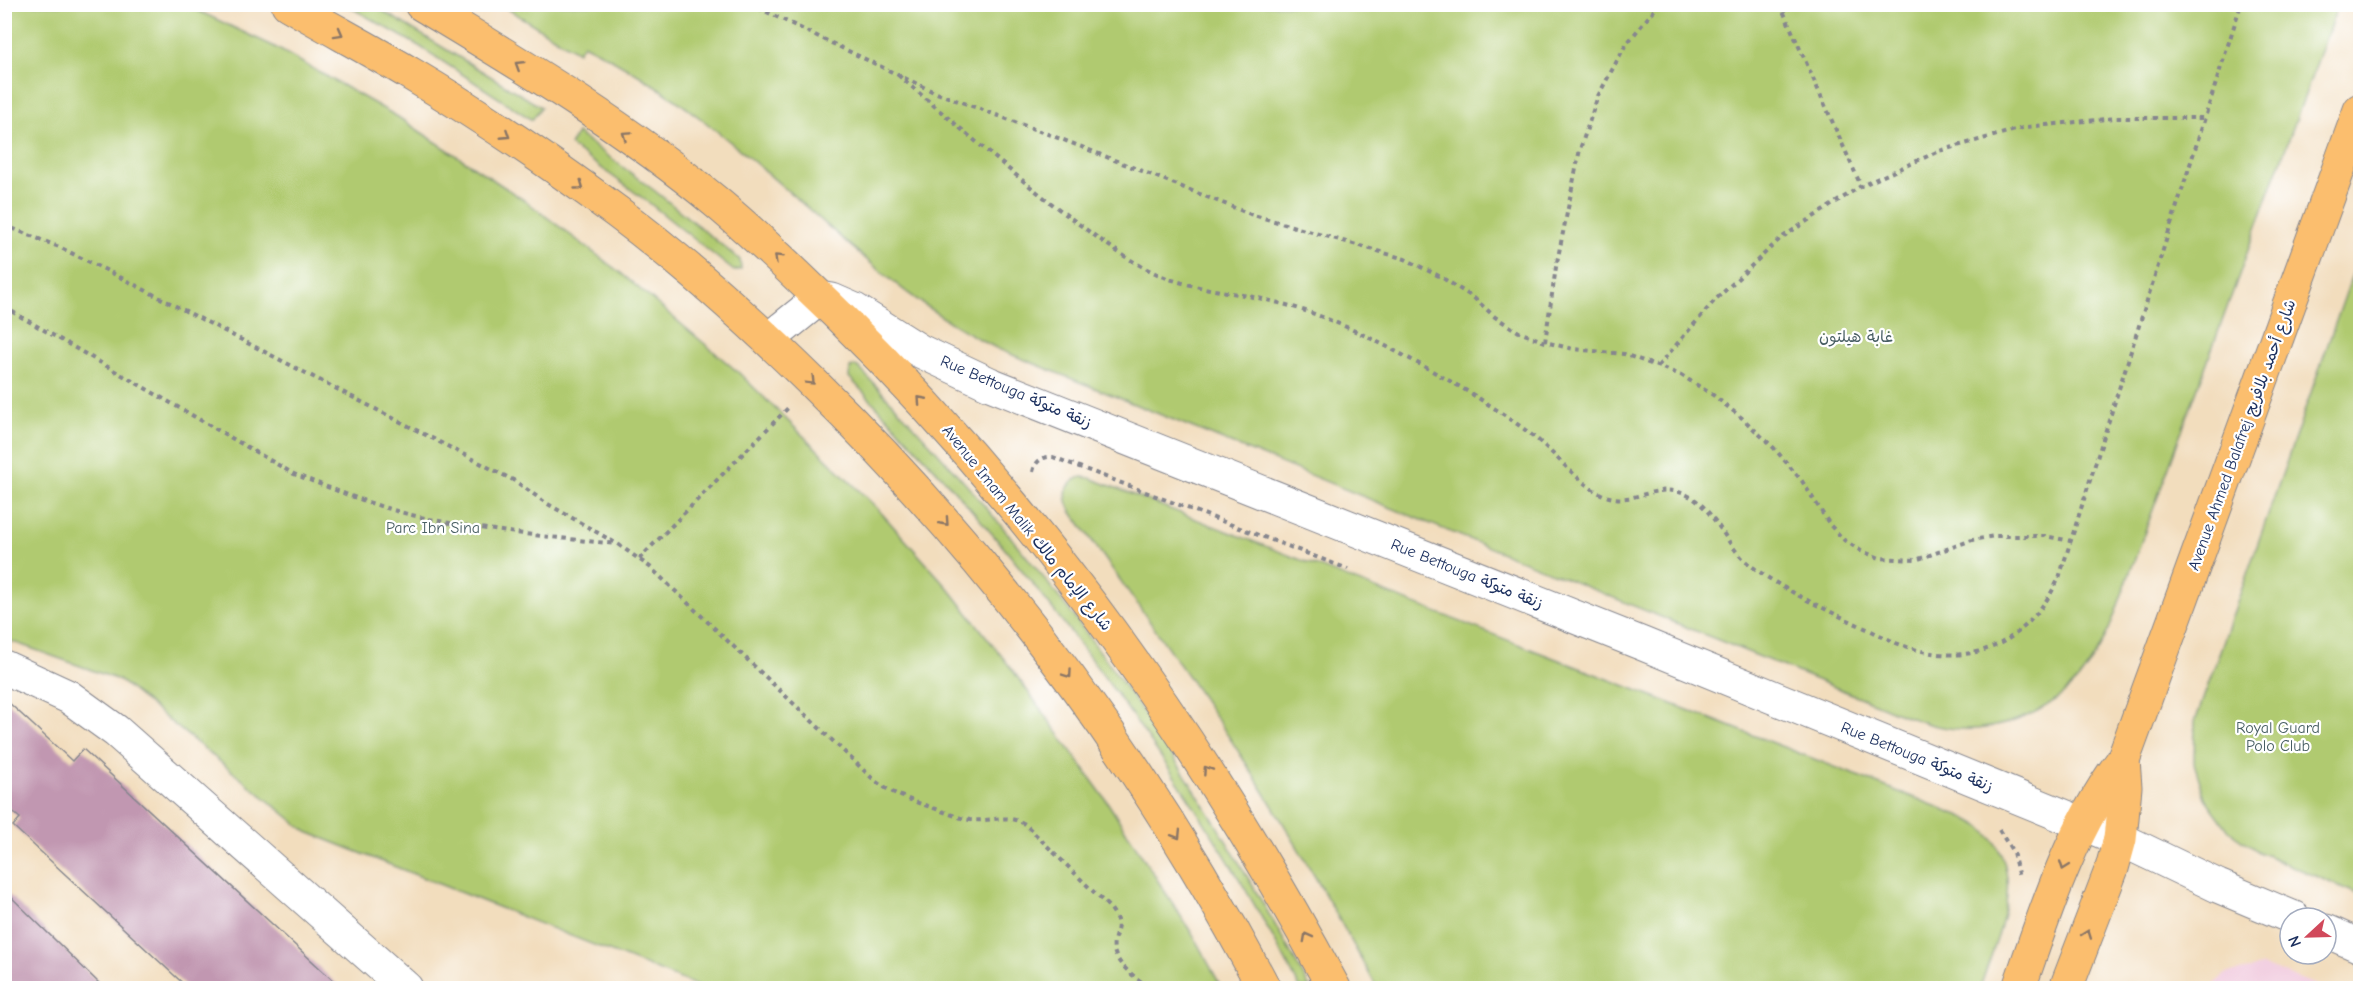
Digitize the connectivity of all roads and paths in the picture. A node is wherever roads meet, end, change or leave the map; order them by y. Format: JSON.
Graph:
{"nodes":[{"id":1,"x":288,"y":4,"type":"edge"},
{"id":2,"x":421,"y":4,"type":"edge"},
{"id":3,"x":750,"y":4,"type":"edge"},
{"id":4,"x":1659,"y":4,"type":"edge"},
{"id":5,"x":1780,"y":4,"type":"edge"},
{"id":6,"x":2241,"y":4,"type":"edge"},
{"id":7,"x":898,"y":75,"type":"junction"},
{"id":8,"x":2361,"y":110,"type":"edge"},
{"id":9,"x":2205,"y":118,"type":"junction"},
{"id":10,"x":1861,"y":186,"type":"junction"},
{"id":11,"x":4,"y":225,"type":"edge"},
{"id":12,"x":820,"y":298,"type":"junction"},
{"id":13,"x":4,"y":307,"type":"edge"},
{"id":14,"x":770,"y":339,"type":"junction"},
{"id":15,"x":1545,"y":342,"type":"junction"},
{"id":16,"x":1658,"y":366,"type":"junction"},
{"id":17,"x":813,"y":382,"type":"junction"},
{"id":18,"x":1033,"y":477,"type":"dead end"},
{"id":19,"x":2071,"y":541,"type":"junction"},
{"id":20,"x":619,"y":545,"type":"junction"},
{"id":21,"x":639,"y":559,"type":"junction"},
{"id":22,"x":1356,"y":572,"type":"dead end"},
{"id":23,"x":4,"y":667,"type":"edge"},
{"id":24,"x":2123,"y":760,"type":"junction"},
{"id":25,"x":2082,"y":824,"type":"junction"},
{"id":26,"x":1995,"y":826,"type":"dead end"},
{"id":27,"x":2120,"y":839,"type":"junction"},
{"id":28,"x":2019,"y":884,"type":"dead end"},
{"id":29,"x":2278,"y":911,"type":"edge"},
{"id":30,"x":2338,"y":936,"type":"edge"},
{"id":31,"x":2361,"y":946,"type":"edge"},
{"id":32,"x":406,"y":988,"type":"edge"},
{"id":33,"x":1150,"y":988,"type":"edge"},
{"id":34,"x":1264,"y":988,"type":"edge"},
{"id":35,"x":1334,"y":988,"type":"edge"},
{"id":36,"x":2019,"y":988,"type":"edge"},
{"id":37,"x":2067,"y":988,"type":"edge"}],
"edges":[{"from":1,"to":14,"type":"main road","one_way":true},
{"from":12,"to":2,"type":"main road","name":"Avenue Imam Malik شارع الإمام مالك","one_way":true},
{"from":3,"to":7,"type":"path"},
{"from":4,"to":15,"type":"path"},
{"from":5,"to":10,"type":"path"},
{"from":6,"to":9,"type":"path"},
{"from":7,"to":15,"type":"path"},
{"from":7,"to":19,"type":"path"},
{"from":8,"to":24,"type":"main road","name":"Avenue Ahmed Balafrej شارع أحمد بلافريج"},
{"from":9,"to":10,"type":"path"},
{"from":9,"to":19,"type":"path"},
{"from":10,"to":16,"type":"path"},
{"from":11,"to":20,"type":"path"},
{"from":12,"to":14,"type":"street"},
{"from":12,"to":25,"type":"street","name":"Rue Bettouga زنقة متوكة"},
{"from":35,"to":12,"type":"main road","name":"Avenue Imam Malik شارع الإمام مالك","one_way":true},
{"from":13,"to":20,"type":"path"},
{"from":14,"to":17,"type":"main road","one_way":true},
{"from":15,"to":16,"type":"path"},
{"from":16,"to":19,"type":"path"},
{"from":17,"to":21,"type":"path"},
{"from":17,"to":34,"type":"main road","one_way":true},
{"from":18,"to":22,"type":"path"},
{"from":20,"to":21,"type":"path"},
{"from":21,"to":33,"type":"path"},
{"from":23,"to":32,"type":"street"},
{"from":24,"to":25,"type":"main road","name":"Avenue Ahmed Balafrej شارع أحمد بلافريج"},
{"from":24,"to":27,"type":"main road","name":"Avenue Ahmed Balafrej شارع أحمد بلافريج"},
{"from":25,"to":27,"type":"street","name":"Rue Bettouga زنقة متوكة"},
{"from":25,"to":36,"type":"main road","name":"Avenue Ahmed Balafrej شارع أحمد بلافريج","one_way":true},
{"from":26,"to":28,"type":"path"},
{"from":27,"to":29,"type":"street","name":"Rue Bettouga زنقة متوكة"},
{"from":37,"to":27,"type":"main road","name":"Avenue Ahmed Balafrej شارع أحمد بلافريج","one_way":true},
{"from":30,"to":31,"type":"street"}]}
